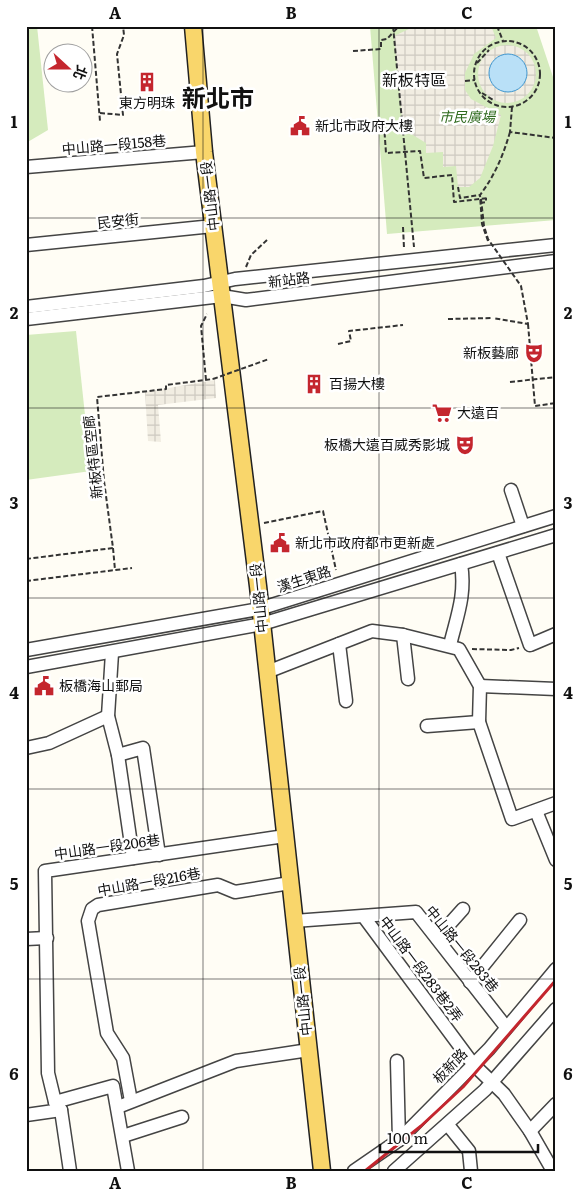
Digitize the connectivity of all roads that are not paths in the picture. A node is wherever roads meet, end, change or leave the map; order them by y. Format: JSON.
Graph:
{"nodes":[{"id":1,"x":193,"y":26,"type":"edge"},
{"id":2,"x":204,"y":152,"type":"junction"},
{"id":3,"x":26,"y":168,"type":"edge"},
{"id":4,"x":213,"y":226,"type":"junction"},
{"id":5,"x":26,"y":245,"type":"edge"},
{"id":6,"x":556,"y":245,"type":"edge"},
{"id":7,"x":556,"y":261,"type":"edge"},
{"id":8,"x":221,"y":288,"type":"junction"},
{"id":9,"x":26,"y":307,"type":"edge"},
{"id":10,"x":26,"y":319,"type":"edge"},
{"id":11,"x":511,"y":490,"type":"dead end"},
{"id":12,"x":556,"y":516,"type":"edge"},
{"id":13,"x":524,"y":526,"type":"junction"},
{"id":14,"x":556,"y":535,"type":"edge"},
{"id":15,"x":498,"y":553,"type":"junction"},
{"id":16,"x":461,"y":564,"type":"junction"},
{"id":17,"x":261,"y":617,"type":"junction"},
{"id":18,"x":403,"y":634,"type":"junction"},
{"id":19,"x":556,"y":634,"type":"edge"},
{"id":20,"x":338,"y":644,"type":"junction"},
{"id":21,"x":455,"y":647,"type":"junction"},
{"id":22,"x":26,"y":650,"type":"edge"},
{"id":23,"x":112,"y":653,"type":"junction"},
{"id":24,"x":26,"y":667,"type":"edge"},
{"id":25,"x":267,"y":672,"type":"junction"},
{"id":26,"x":408,"y":679,"type":"dead end"},
{"id":27,"x":480,"y":686,"type":"junction"},
{"id":28,"x":556,"y":689,"type":"edge"},
{"id":29,"x":346,"y":701,"type":"dead end"},
{"id":30,"x":108,"y":716,"type":"junction"},
{"id":31,"x":479,"y":722,"type":"junction"},
{"id":32,"x":428,"y":726,"type":"dead end"},
{"id":33,"x":26,"y":748,"type":"edge"},
{"id":34,"x":118,"y":755,"type":"junction"},
{"id":35,"x":556,"y":803,"type":"edge"},
{"id":36,"x":536,"y":811,"type":"junction"},
{"id":37,"x":285,"y":836,"type":"junction"},
{"id":38,"x":159,"y":854,"type":"junction"},
{"id":39,"x":133,"y":858,"type":"junction"},
{"id":40,"x":556,"y":860,"type":"edge"},
{"id":41,"x":290,"y":882,"type":"junction"},
{"id":42,"x":463,"y":909,"type":"dead end"},
{"id":43,"x":364,"y":917,"type":"junction"},
{"id":44,"x":520,"y":920,"type":"dead end"},
{"id":45,"x":294,"y":921,"type":"junction"},
{"id":46,"x":47,"y":938,"type":"junction"},
{"id":47,"x":437,"y":938,"type":"junction"},
{"id":48,"x":26,"y":939,"type":"edge"},
{"id":49,"x":556,"y":969,"type":"edge"},
{"id":50,"x":470,"y":982,"type":"junction"},
{"id":51,"x":556,"y":1010,"type":"edge"},
{"id":52,"x":506,"y":1027,"type":"junction"},
{"id":53,"x":309,"y":1050,"type":"junction"},
{"id":54,"x":397,"y":1061,"type":"dead end"},
{"id":55,"x":473,"y":1064,"type":"junction"},
{"id":56,"x":492,"y":1082,"type":"junction"},
{"id":57,"x":131,"y":1101,"type":"junction"},
{"id":58,"x":556,"y":1104,"type":"edge"},
{"id":59,"x":58,"y":1106,"type":"junction"},
{"id":60,"x":118,"y":1107,"type":"junction"},
{"id":61,"x":26,"y":1115,"type":"edge"},
{"id":62,"x":182,"y":1117,"type":"dead end"},
{"id":63,"x":448,"y":1125,"type":"junction"},
{"id":64,"x":530,"y":1131,"type":"junction"},
{"id":65,"x":123,"y":1136,"type":"junction"},
{"id":66,"x":399,"y":1140,"type":"junction"},
{"id":67,"x":405,"y":1165,"type":"edge"},
{"id":68,"x":70,"y":1171,"type":"edge"},
{"id":69,"x":128,"y":1171,"type":"edge"},
{"id":70,"x":322,"y":1171,"type":"edge"},
{"id":71,"x":354,"y":1171,"type":"edge"},
{"id":72,"x":394,"y":1171,"type":"edge"},
{"id":73,"x":471,"y":1171,"type":"edge"},
{"id":74,"x":554,"y":1171,"type":"edge"}],
"edges":[{"from":1,"to":2,"type":"main road","name":"中山路一段"},
{"from":2,"to":3,"type":"street","name":"中山路一段158巷"},
{"from":2,"to":4,"type":"main road","name":"中山路一段"},
{"from":4,"to":5,"type":"street","name":"民安街"},
{"from":4,"to":8,"type":"main road","name":"中山路一段"},
{"from":6,"to":8,"type":"street","name":"新站路"},
{"from":7,"to":8,"type":"street","name":"新站路"},
{"from":8,"to":9,"type":"street","name":"新站路"},
{"from":8,"to":10,"type":"street","name":"新站路"},
{"from":8,"to":17,"type":"main road","name":"中山路一段"},
{"from":11,"to":13,"type":"street"},
{"from":12,"to":13,"type":"street","name":"漢生東路"},
{"from":13,"to":17,"type":"street","name":"漢生東路"},
{"from":14,"to":15,"type":"street","name":"漢生東路"},
{"from":15,"to":16,"type":"street","name":"漢生東路"},
{"from":15,"to":19,"type":"street"},
{"from":16,"to":17,"type":"street","name":"漢生東路"},
{"from":16,"to":21,"type":"street"},
{"from":17,"to":22,"type":"street","name":"漢生東路"},
{"from":17,"to":23,"type":"street","name":"漢生東路"},
{"from":17,"to":25,"type":"main road","name":"中山路一段"},
{"from":18,"to":20,"type":"street"},
{"from":18,"to":21,"type":"street"},
{"from":18,"to":26,"type":"street"},
{"from":20,"to":25,"type":"street"},
{"from":20,"to":29,"type":"street"},
{"from":21,"to":27,"type":"street"},
{"from":23,"to":24,"type":"street","name":"漢生東路"},
{"from":23,"to":30,"type":"street"},
{"from":25,"to":37,"type":"main road","name":"中山路一段"},
{"from":27,"to":28,"type":"street"},
{"from":27,"to":31,"type":"street"},
{"from":30,"to":33,"type":"street"},
{"from":30,"to":34,"type":"street"},
{"from":31,"to":32,"type":"street"},
{"from":31,"to":36,"type":"street"},
{"from":34,"to":38,"type":"street"},
{"from":34,"to":39,"type":"street"},
{"from":35,"to":36,"type":"street"},
{"from":36,"to":40,"type":"street"},
{"from":37,"to":38,"type":"street","name":"中山路一段206巷"},
{"from":37,"to":41,"type":"main road","name":"中山路一段"},
{"from":38,"to":39,"type":"street","name":"中山路一段206巷"},
{"from":39,"to":46,"type":"street","name":"中山路一段206巷"},
{"from":41,"to":45,"type":"main road","name":"中山路一段"},
{"from":41,"to":57,"type":"street","name":"中山路一段216巷"},
{"from":42,"to":47,"type":"street"},
{"from":43,"to":45,"type":"street","name":"中山路一段283巷"},
{"from":43,"to":47,"type":"street","name":"中山路一段283巷"},
{"from":43,"to":55,"type":"street","name":"中山路一段283巷2弄"},
{"from":44,"to":50,"type":"street"},
{"from":45,"to":53,"type":"main road","name":"中山路一段"},
{"from":46,"to":48,"type":"street"},
{"from":46,"to":59,"type":"street","name":"中山路一段206巷"},
{"from":47,"to":50,"type":"street","name":"中山路一段283巷"},
{"from":49,"to":52,"type":"street","name":"板新路"},
{"from":50,"to":52,"type":"street","name":"中山路一段283巷"},
{"from":51,"to":56,"type":"street"},
{"from":52,"to":55,"type":"street","name":"板新路"},
{"from":53,"to":57,"type":"street"},
{"from":53,"to":70,"type":"main road","name":"中山路一段"},
{"from":54,"to":66,"type":"street"},
{"from":55,"to":56,"type":"street","name":"中山路一段283巷2弄"},
{"from":55,"to":66,"type":"street","name":"板新路"},
{"from":56,"to":63,"type":"street"},
{"from":56,"to":64,"type":"street","name":"中山路一段283巷2弄"},
{"from":57,"to":60,"type":"street"},
{"from":58,"to":64,"type":"street"},
{"from":59,"to":60,"type":"street"},
{"from":59,"to":61,"type":"street"},
{"from":59,"to":68,"type":"street","name":"中山路一段206巷"},
{"from":60,"to":65,"type":"street"},
{"from":62,"to":65,"type":"street"},
{"from":63,"to":67,"type":"street"},
{"from":63,"to":73,"type":"street"},
{"from":64,"to":74,"type":"street","name":"中山路一段283巷2弄"},
{"from":65,"to":69,"type":"street"},
{"from":66,"to":71,"type":"street","name":"板新路"},
{"from":67,"to":72,"type":"street"}]}
